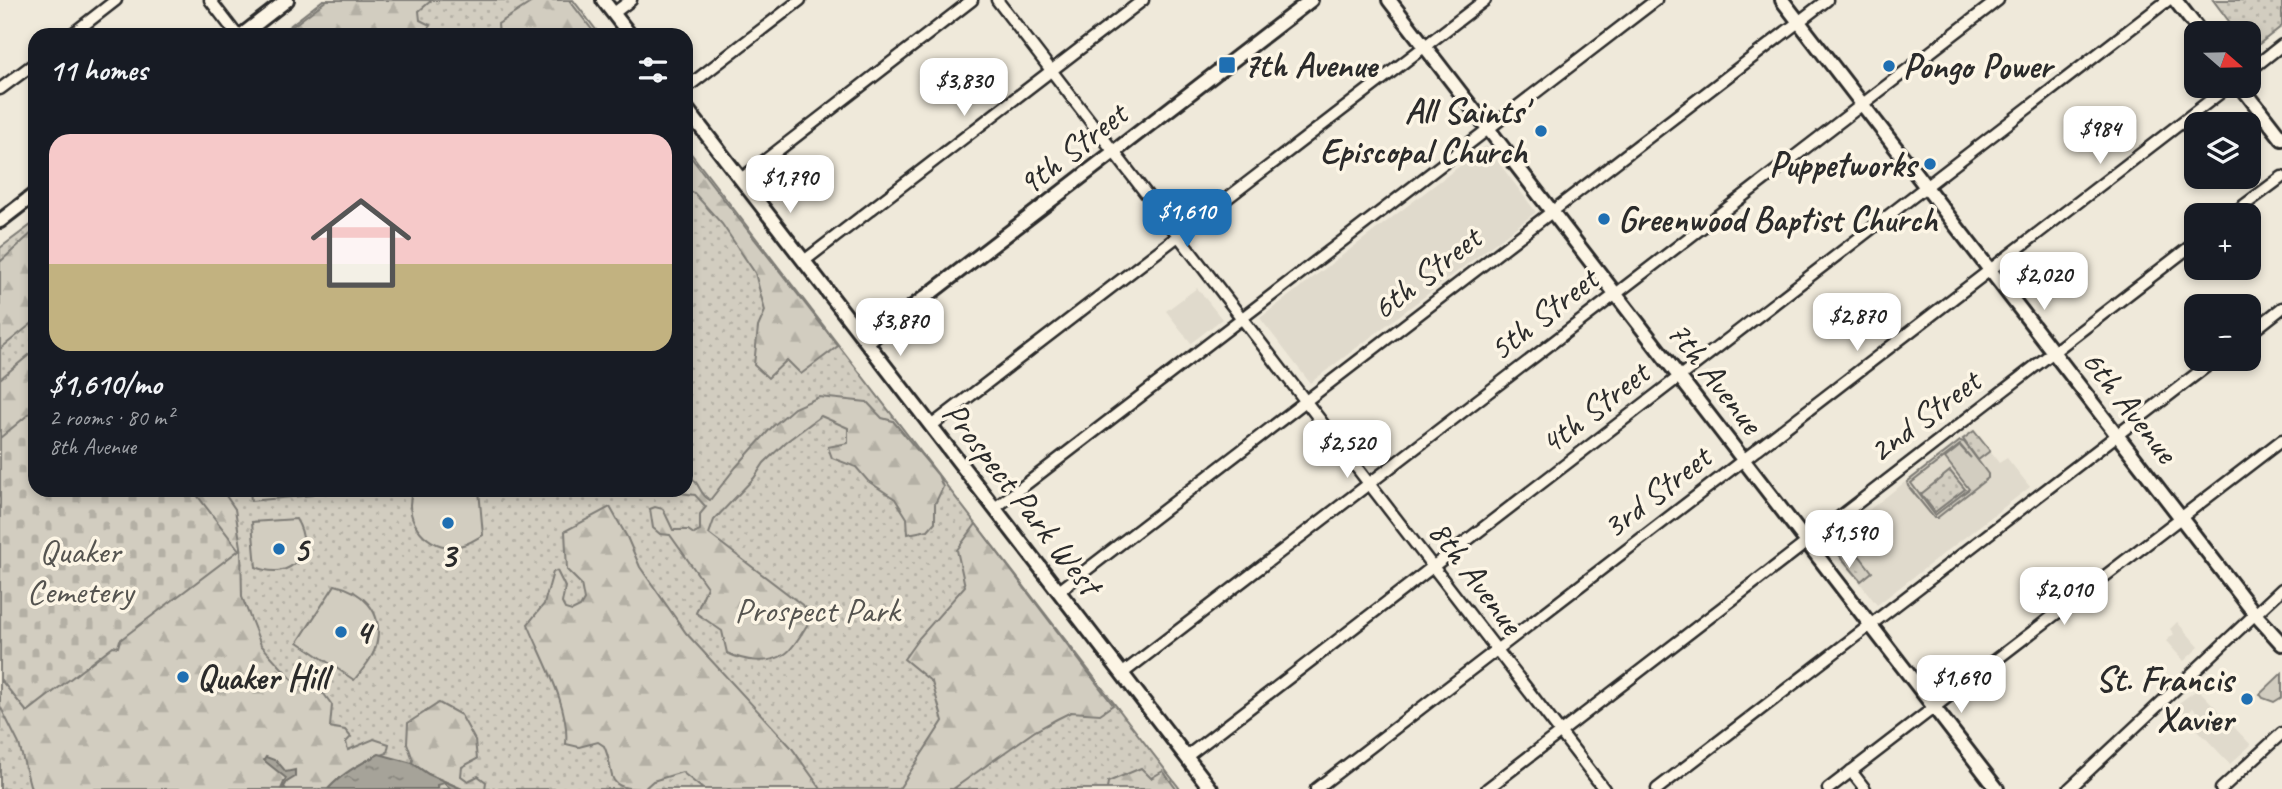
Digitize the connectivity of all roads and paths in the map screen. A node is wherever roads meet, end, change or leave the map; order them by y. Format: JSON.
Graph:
{"nodes":[{"id":1,"x":116,"y":0,"type":"edge"},
{"id":2,"x":210,"y":0,"type":"edge"},
{"id":3,"x":287,"y":0,"type":"edge"},
{"id":4,"x":603,"y":0,"type":"edge"},
{"id":5,"x":631,"y":0,"type":"edge"},
{"id":6,"x":800,"y":0,"type":"edge"},
{"id":7,"x":972,"y":0,"type":"edge"},
{"id":8,"x":997,"y":0,"type":"edge"},
{"id":9,"x":1143,"y":0,"type":"edge"},
{"id":10,"x":1311,"y":0,"type":"edge"},
{"id":11,"x":1389,"y":0,"type":"edge"},
{"id":12,"x":1485,"y":0,"type":"edge"},
{"id":13,"x":1656,"y":0,"type":"edge"},
{"id":14,"x":1782,"y":0,"type":"edge"},
{"id":15,"x":1827,"y":0,"type":"edge"},
{"id":16,"x":1998,"y":0,"type":"edge"},
{"id":17,"x":2168,"y":0,"type":"edge"},
{"id":18,"x":2175,"y":0,"type":"edge"},
{"id":19,"x":614,"y":13,"type":"junction"},
{"id":20,"x":2192,"y":21,"type":"edge"},
{"id":21,"x":1799,"y":22,"type":"junction"},
{"id":22,"x":80,"y":28,"type":"edge"},
{"id":23,"x":233,"y":28,"type":"edge"},
{"id":24,"x":249,"y":28,"type":"edge"},
{"id":25,"x":625,"y":28,"type":"edge"},
{"id":26,"x":2282,"y":45,"type":"edge"},
{"id":27,"x":1424,"y":47,"type":"junction"},
{"id":28,"x":2261,"y":62,"type":"edge"},
{"id":29,"x":28,"y":67,"type":"edge"},
{"id":30,"x":1051,"y":71,"type":"junction"},
{"id":31,"x":693,"y":83,"type":"edge"},
{"id":32,"x":0,"y":89,"type":"edge"},
{"id":33,"x":2213,"y":98,"type":"edge"},
{"id":34,"x":2250,"y":98,"type":"edge"},
{"id":35,"x":1863,"y":104,"type":"junction"},
{"id":36,"x":693,"y":116,"type":"edge"},
{"id":37,"x":1489,"y":129,"type":"junction"},
{"id":38,"x":2282,"y":139,"type":"edge"},
{"id":39,"x":1114,"y":152,"type":"junction"},
{"id":40,"x":2282,"y":177,"type":"edge"},
{"id":41,"x":741,"y":178,"type":"junction"},
{"id":42,"x":1926,"y":187,"type":"junction"},
{"id":43,"x":28,"y":199,"type":"edge"},
{"id":44,"x":2247,"y":203,"type":"edge"},
{"id":45,"x":1552,"y":212,"type":"junction"},
{"id":46,"x":0,"y":221,"type":"edge"},
{"id":47,"x":1179,"y":236,"type":"junction"},
{"id":48,"x":2184,"y":251,"type":"edge"},
{"id":49,"x":804,"y":261,"type":"junction"},
{"id":50,"x":1990,"y":270,"type":"junction"},
{"id":51,"x":1616,"y":294,"type":"junction"},
{"id":52,"x":2282,"y":308,"type":"edge"},
{"id":53,"x":1242,"y":319,"type":"junction"},
{"id":54,"x":2261,"y":325,"type":"edge"},
{"id":55,"x":867,"y":342,"type":"junction"},
{"id":56,"x":2053,"y":353,"type":"junction"},
{"id":57,"x":2200,"y":371,"type":"edge"},
{"id":58,"x":1679,"y":377,"type":"junction"},
{"id":59,"x":1306,"y":401,"type":"junction"},
{"id":60,"x":931,"y":426,"type":"junction"},
{"id":61,"x":2117,"y":435,"type":"junction"},
{"id":62,"x":2282,"y":440,"type":"edge"},
{"id":63,"x":1743,"y":460,"type":"junction"},
{"id":64,"x":1369,"y":484,"type":"junction"},
{"id":65,"x":995,"y":508,"type":"junction"},
{"id":66,"x":2181,"y":518,"type":"junction"},
{"id":67,"x":1807,"y":542,"type":"junction"},
{"id":68,"x":1433,"y":567,"type":"junction"},
{"id":69,"x":2282,"y":589,"type":"edge"},
{"id":70,"x":1059,"y":591,"type":"junction"},
{"id":71,"x":2255,"y":614,"type":"junction"},
{"id":72,"x":1870,"y":625,"type":"junction"},
{"id":73,"x":2282,"y":644,"type":"edge"},
{"id":74,"x":1497,"y":650,"type":"junction"},
{"id":75,"x":1123,"y":673,"type":"junction"},
{"id":76,"x":1934,"y":708,"type":"junction"},
{"id":77,"x":1560,"y":733,"type":"junction"},
{"id":78,"x":2282,"y":733,"type":"edge"},
{"id":79,"x":1186,"y":757,"type":"junction"},
{"id":80,"x":1851,"y":771,"type":"junction"},
{"id":81,"x":1211,"y":789,"type":"edge"},
{"id":82,"x":1316,"y":789,"type":"edge"},
{"id":83,"x":1487,"y":789,"type":"edge"},
{"id":84,"x":1604,"y":789,"type":"edge"},
{"id":85,"x":1657,"y":789,"type":"edge"},
{"id":86,"x":1828,"y":789,"type":"edge"},
{"id":87,"x":1865,"y":789,"type":"edge"},
{"id":88,"x":1997,"y":789,"type":"edge"},
{"id":89,"x":2069,"y":789,"type":"edge"},
{"id":90,"x":2221,"y":789,"type":"edge"}],
"edges":[{"from":1,"to":22,"type":"street"},
{"from":2,"to":23,"type":"street"},
{"from":3,"to":24,"type":"street"},
{"from":4,"to":19,"type":"street"},
{"from":5,"to":19,"type":"street"},
{"from":6,"to":31,"type":"street"},
{"from":7,"to":41,"type":"street"},
{"from":8,"to":30,"type":"street","name":"8th Avenue"},
{"from":9,"to":30,"type":"street"},
{"from":10,"to":39,"type":"street","name":"9th Street"},
{"from":11,"to":27,"type":"street","name":"7th Avenue"},
{"from":12,"to":27,"type":"street"},
{"from":13,"to":37,"type":"street"},
{"from":14,"to":21,"type":"street","name":"6th Avenue"},
{"from":15,"to":21,"type":"street","name":"6th Street"},
{"from":16,"to":35,"type":"street","name":"5th Street"},
{"from":17,"to":42,"type":"street","name":"4th Street"},
{"from":18,"to":20,"type":"street"},
{"from":19,"to":25,"type":"street"},
{"from":21,"to":35,"type":"street","name":"6th Avenue"},
{"from":21,"to":45,"type":"street","name":"6th Street"},
{"from":26,"to":28,"type":"street"},
{"from":27,"to":37,"type":"street","name":"7th Avenue"},
{"from":27,"to":47,"type":"street"},
{"from":29,"to":32,"type":"street"},
{"from":30,"to":39,"type":"street","name":"8th Avenue"},
{"from":30,"to":49,"type":"street"},
{"from":33,"to":50,"type":"street","name":"3rd Street"},
{"from":34,"to":38,"type":"street"},
{"from":35,"to":42,"type":"street","name":"6th Avenue"},
{"from":35,"to":51,"type":"street","name":"5th Street"},
{"from":36,"to":41,"type":"street","name":"Prospect Park West"},
{"from":37,"to":45,"type":"street","name":"7th Avenue"},
{"from":37,"to":53,"type":"street"},
{"from":39,"to":47,"type":"street","name":"8th Avenue"},
{"from":39,"to":55,"type":"street","name":"9th Street"},
{"from":40,"to":44,"type":"street"},
{"from":41,"to":49,"type":"street","name":"Prospect Park West"},
{"from":42,"to":50,"type":"street","name":"6th Avenue"},
{"from":42,"to":58,"type":"street","name":"4th Street"},
{"from":43,"to":46,"type":"street"},
{"from":45,"to":51,"type":"street","name":"7th Avenue"},
{"from":45,"to":59,"type":"street","name":"6th Street"},
{"from":47,"to":53,"type":"street","name":"8th Avenue"},
{"from":47,"to":60,"type":"street"},
{"from":48,"to":56,"type":"street","name":"2nd Street"},
{"from":49,"to":55,"type":"street","name":"Prospect Park West"},
{"from":50,"to":56,"type":"street","name":"6th Avenue"},
{"from":50,"to":63,"type":"street","name":"3rd Street"},
{"from":51,"to":58,"type":"street","name":"7th Avenue"},
{"from":51,"to":64,"type":"street","name":"5th Street"},
{"from":52,"to":54,"type":"street"},
{"from":53,"to":59,"type":"street","name":"8th Avenue"},
{"from":53,"to":65,"type":"street"},
{"from":55,"to":60,"type":"street","name":"Prospect Park West"},
{"from":56,"to":61,"type":"street","name":"6th Avenue"},
{"from":56,"to":67,"type":"street","name":"2nd Street"},
{"from":57,"to":61,"type":"street"},
{"from":58,"to":63,"type":"street","name":"7th Avenue"},
{"from":58,"to":68,"type":"street","name":"4th Street"},
{"from":59,"to":64,"type":"street","name":"8th Avenue"},
{"from":59,"to":70,"type":"street","name":"6th Street"},
{"from":60,"to":65,"type":"street","name":"Prospect Park West"},
{"from":61,"to":66,"type":"street","name":"6th Avenue"},
{"from":61,"to":72,"type":"street"},
{"from":62,"to":66,"type":"street"},
{"from":63,"to":67,"type":"street","name":"7th Avenue"},
{"from":63,"to":74,"type":"street","name":"3rd Street"},
{"from":64,"to":68,"type":"street","name":"8th Avenue"},
{"from":64,"to":75,"type":"street","name":"5th Street"},
{"from":65,"to":70,"type":"street","name":"Prospect Park West"},
{"from":66,"to":71,"type":"street","name":"6th Avenue"},
{"from":66,"to":76,"type":"street"},
{"from":67,"to":72,"type":"street","name":"7th Avenue"},
{"from":67,"to":77,"type":"street","name":"2nd Street"},
{"from":68,"to":74,"type":"street","name":"8th Avenue"},
{"from":68,"to":79,"type":"street","name":"4th Street"},
{"from":69,"to":71,"type":"street"},
{"from":70,"to":75,"type":"street","name":"Prospect Park West"},
{"from":71,"to":73,"type":"street","name":"6th Avenue"},
{"from":71,"to":89,"type":"street"},
{"from":72,"to":76,"type":"street","name":"7th Avenue"},
{"from":72,"to":85,"type":"street"},
{"from":74,"to":77,"type":"street","name":"8th Avenue"},
{"from":74,"to":82,"type":"street","name":"3rd Street"},
{"from":75,"to":79,"type":"street","name":"Prospect Park West"},
{"from":76,"to":80,"type":"street"},
{"from":76,"to":88,"type":"street","name":"7th Avenue"},
{"from":77,"to":83,"type":"street","name":"2nd Street"},
{"from":77,"to":84,"type":"street","name":"8th Avenue"},
{"from":78,"to":90,"type":"street"},
{"from":79,"to":81,"type":"street","name":"Prospect Park West"},
{"from":80,"to":86,"type":"street"},
{"from":80,"to":87,"type":"street"}]}
